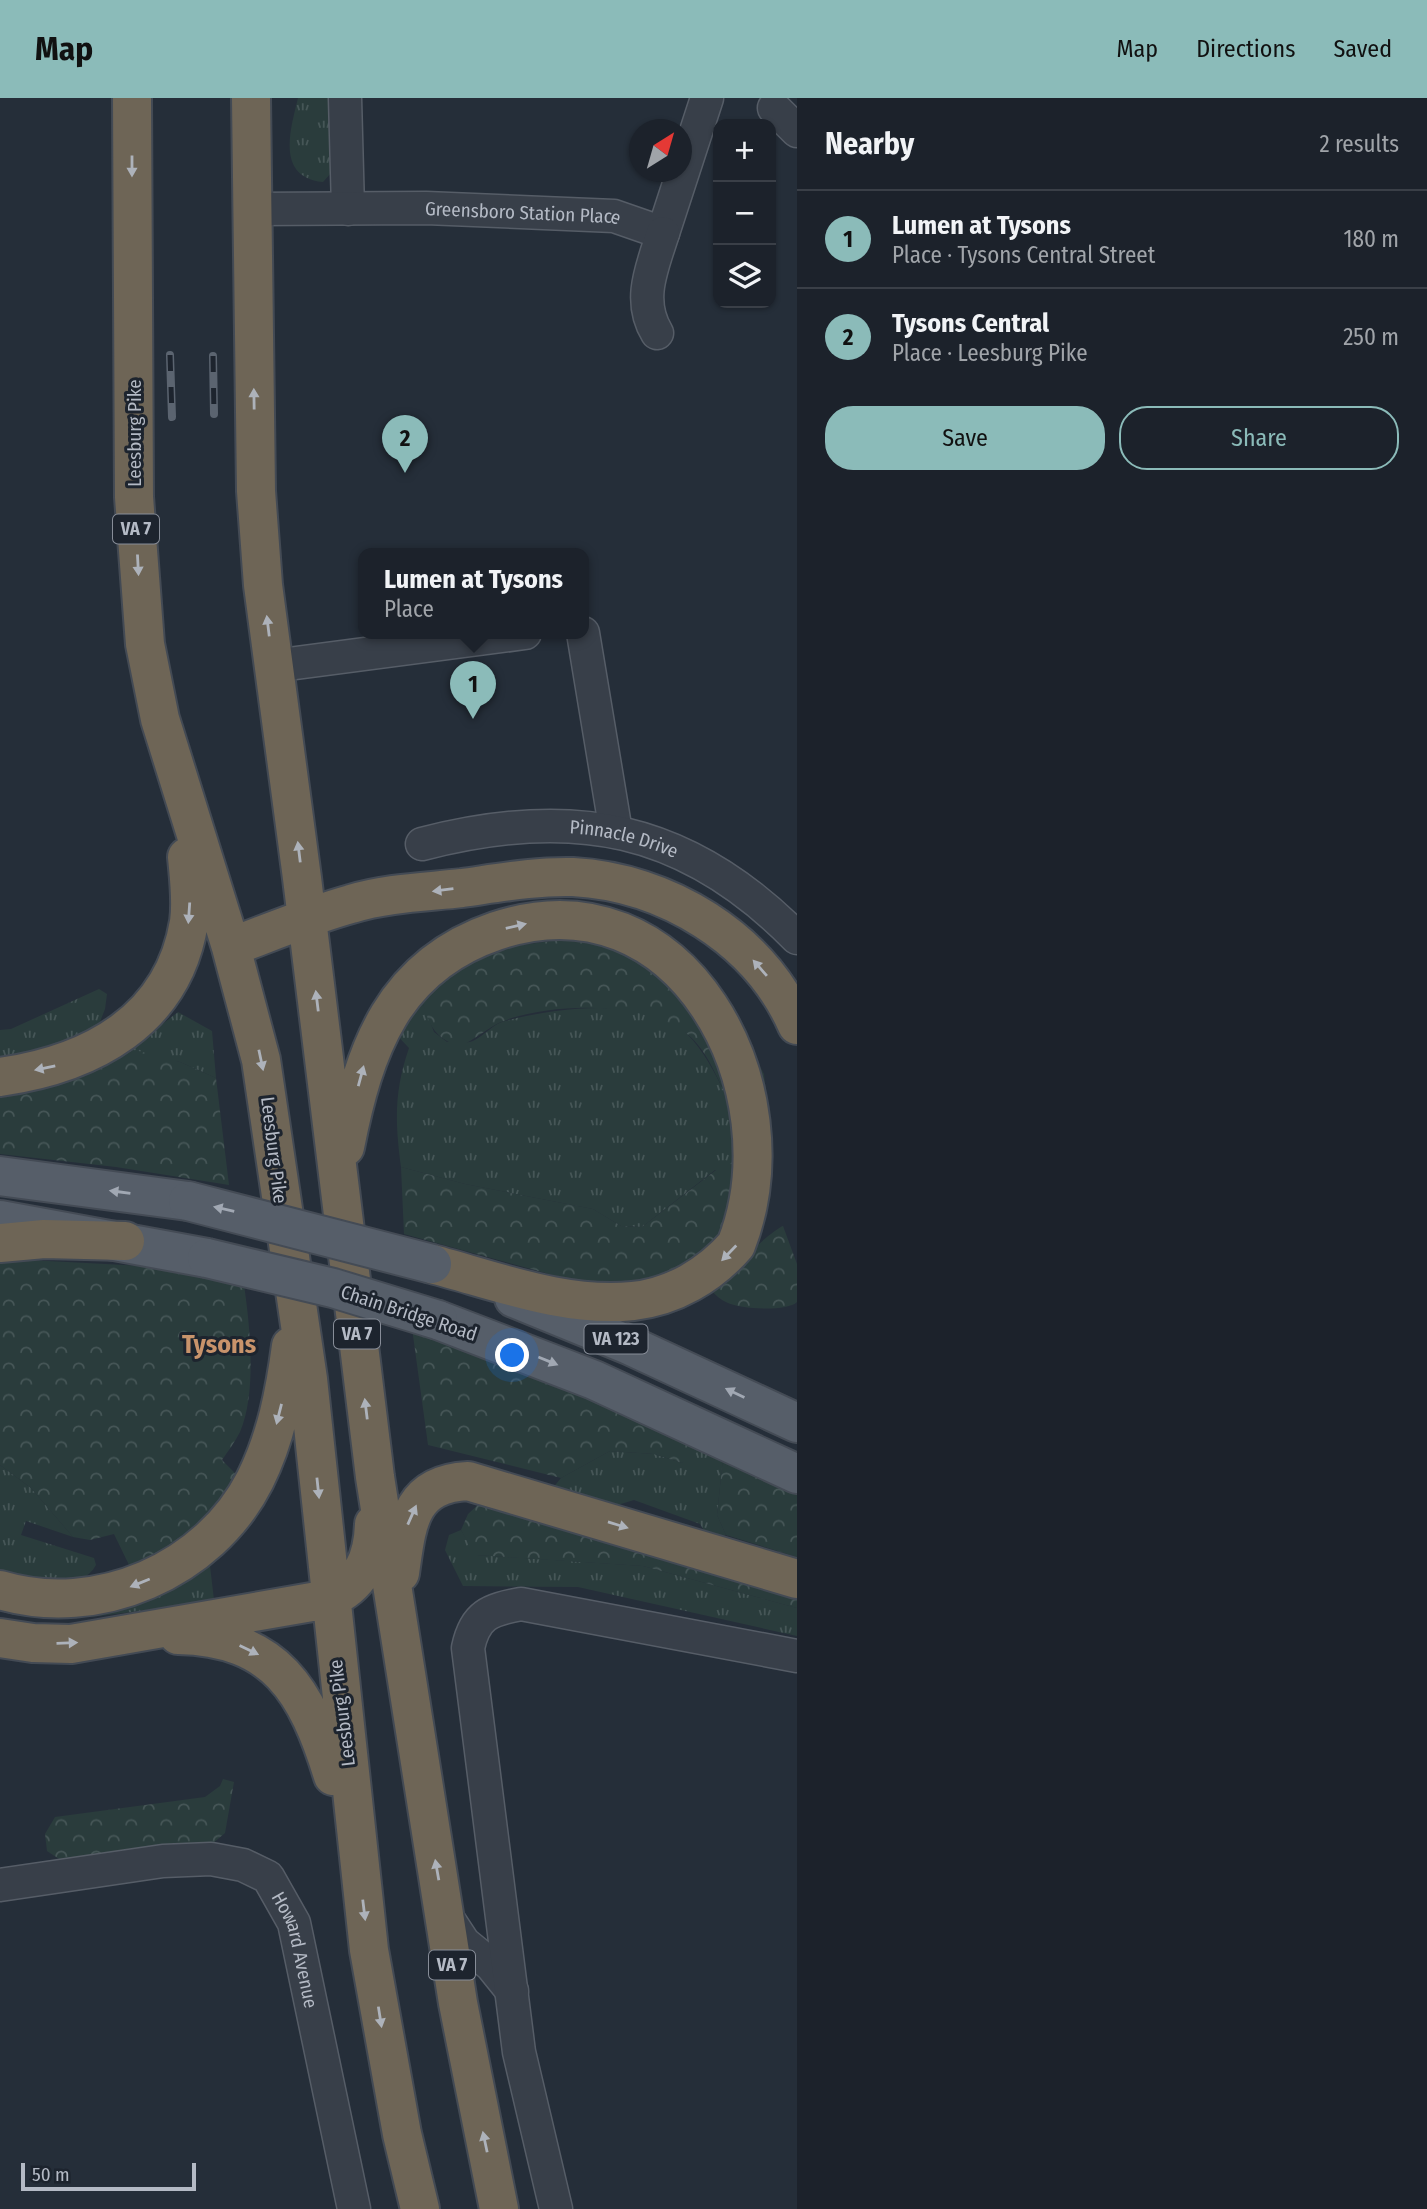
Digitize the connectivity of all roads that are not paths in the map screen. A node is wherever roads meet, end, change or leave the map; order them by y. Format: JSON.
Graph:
{"nodes":[{"id":1,"x":132,"y":98,"type":"edge"},
{"id":2,"x":251,"y":98,"type":"edge"},
{"id":3,"x":345,"y":98,"type":"edge"},
{"id":4,"x":707,"y":98,"type":"edge"},
{"id":5,"x":774,"y":108,"type":"dead end"},
{"id":6,"x":797,"y":131,"type":"edge"},
{"id":7,"x":253,"y":209,"type":"junction"},
{"id":8,"x":348,"y":209,"type":"junction"},
{"id":9,"x":663,"y":233,"type":"junction"},
{"id":10,"x":657,"y":333,"type":"dead end"},
{"id":11,"x":479,"y":639,"type":"edge"},
{"id":12,"x":584,"y":639,"type":"edge"},
{"id":13,"x":273,"y":666,"type":"junction"},
{"id":14,"x":182,"y":796,"type":"junction"},
{"id":15,"x":616,"y":832,"type":"junction"},
{"id":16,"x":422,"y":844,"type":"dead end"},
{"id":17,"x":307,"y":920,"type":"junction"},
{"id":18,"x":797,"y":938,"type":"edge"},
{"id":19,"x":231,"y":947,"type":"junction"},
{"id":20,"x":797,"y":1025,"type":"edge"},
{"id":21,"x":0,"y":1077,"type":"edge"},
{"id":22,"x":0,"y":1176,"type":"edge"},
{"id":23,"x":340,"y":1191,"type":"junction"},
{"id":24,"x":0,"y":1220,"type":"edge"},
{"id":25,"x":125,"y":1241,"type":"junction"},
{"id":26,"x":0,"y":1242,"type":"edge"},
{"id":27,"x":432,"y":1264,"type":"junction"},
{"id":28,"x":297,"y":1299,"type":"junction"},
{"id":29,"x":797,"y":1423,"type":"edge"},
{"id":30,"x":797,"y":1474,"type":"edge"},
{"id":31,"x":374,"y":1477,"type":"junction"},
{"id":32,"x":797,"y":1579,"type":"edge"},
{"id":33,"x":0,"y":1590,"type":"edge"},
{"id":34,"x":329,"y":1599,"type":"junction"},
{"id":35,"x":394,"y":1606,"type":"junction"},
{"id":36,"x":134,"y":1635,"type":"junction"},
{"id":37,"x":0,"y":1637,"type":"edge"},
{"id":38,"x":797,"y":1656,"type":"edge"},
{"id":39,"x":357,"y":1852,"type":"junction"},
{"id":40,"x":0,"y":1885,"type":"edge"},
{"id":41,"x":444,"y":1914,"type":"junction"},
{"id":42,"x":512,"y":1991,"type":"junction"},
{"id":43,"x":354,"y":2209,"type":"edge"},
{"id":44,"x":420,"y":2209,"type":"edge"},
{"id":45,"x":499,"y":2209,"type":"edge"},
{"id":46,"x":556,"y":2209,"type":"edge"}],
"edges":[{"from":1,"to":14,"type":"highway","name":"Leesburg Pike","number":"VA 7","one_way":true},
{"from":2,"to":7,"type":"highway","number":"VA 7"},
{"from":3,"to":8,"type":"street"},
{"from":4,"to":9,"type":"street"},
{"from":5,"to":6,"type":"street"},
{"from":7,"to":8,"type":"street","name":"Greensboro Station Place"},
{"from":13,"to":7,"type":"highway","number":"VA 7","one_way":true},
{"from":8,"to":9,"type":"street","name":"Greensboro Station Place"},
{"from":9,"to":10,"type":"street"},
{"from":11,"to":13,"type":"street"},
{"from":12,"to":15,"type":"street"},
{"from":17,"to":13,"type":"highway","number":"VA 7","one_way":true},
{"from":14,"to":19,"type":"highway","name":"Leesburg Pike","number":"VA 7"},
{"from":14,"to":21,"type":"highway","one_way":true},
{"from":15,"to":16,"type":"street","name":"Pinnacle Drive"},
{"from":15,"to":18,"type":"street","name":"Pinnacle Drive"},
{"from":17,"to":19,"type":"highway"},
{"from":20,"to":17,"type":"highway","one_way":true},
{"from":23,"to":17,"type":"highway","number":"VA 7","one_way":true},
{"from":19,"to":28,"type":"highway","name":"Leesburg Pike","number":"VA 7","one_way":true},
{"from":27,"to":22,"type":"main road","number":"VA 123","one_way":true,"bridge":true},
{"from":23,"to":27,"type":"highway","one_way":true},
{"from":31,"to":23,"type":"highway","number":"VA 7","one_way":true},
{"from":24,"to":25,"type":"main road","name":"Chain Bridge Road","number":"VA 123"},
{"from":25,"to":26,"type":"highway"},
{"from":25,"to":30,"type":"main road","name":"Chain Bridge Road","number":"VA 123","one_way":true,"bridge":true},
{"from":29,"to":27,"type":"main road","number":"VA 123","one_way":true},
{"from":28,"to":33,"type":"highway","one_way":true},
{"from":28,"to":34,"type":"highway","name":"Leesburg Pike","number":"VA 7","one_way":true},
{"from":31,"to":34,"type":"highway"},
{"from":31,"to":35,"type":"highway","number":"VA 7"},
{"from":35,"to":32,"type":"highway","one_way":true},
{"from":34,"to":36,"type":"highway"},
{"from":34,"to":39,"type":"highway","name":"Leesburg Pike","number":"VA 7"},
{"from":41,"to":35,"type":"highway","number":"VA 7","one_way":true},
{"from":37,"to":36,"type":"highway","one_way":true},
{"from":36,"to":39,"type":"highway","one_way":true},
{"from":38,"to":42,"type":"street"},
{"from":39,"to":44,"type":"highway","name":"Leesburg Pike","number":"VA 7","one_way":true},
{"from":40,"to":43,"type":"street","name":"Howard Avenue"},
{"from":41,"to":42,"type":"street"},
{"from":45,"to":41,"type":"highway","number":"VA 7","one_way":true},
{"from":42,"to":46,"type":"street"}]}
